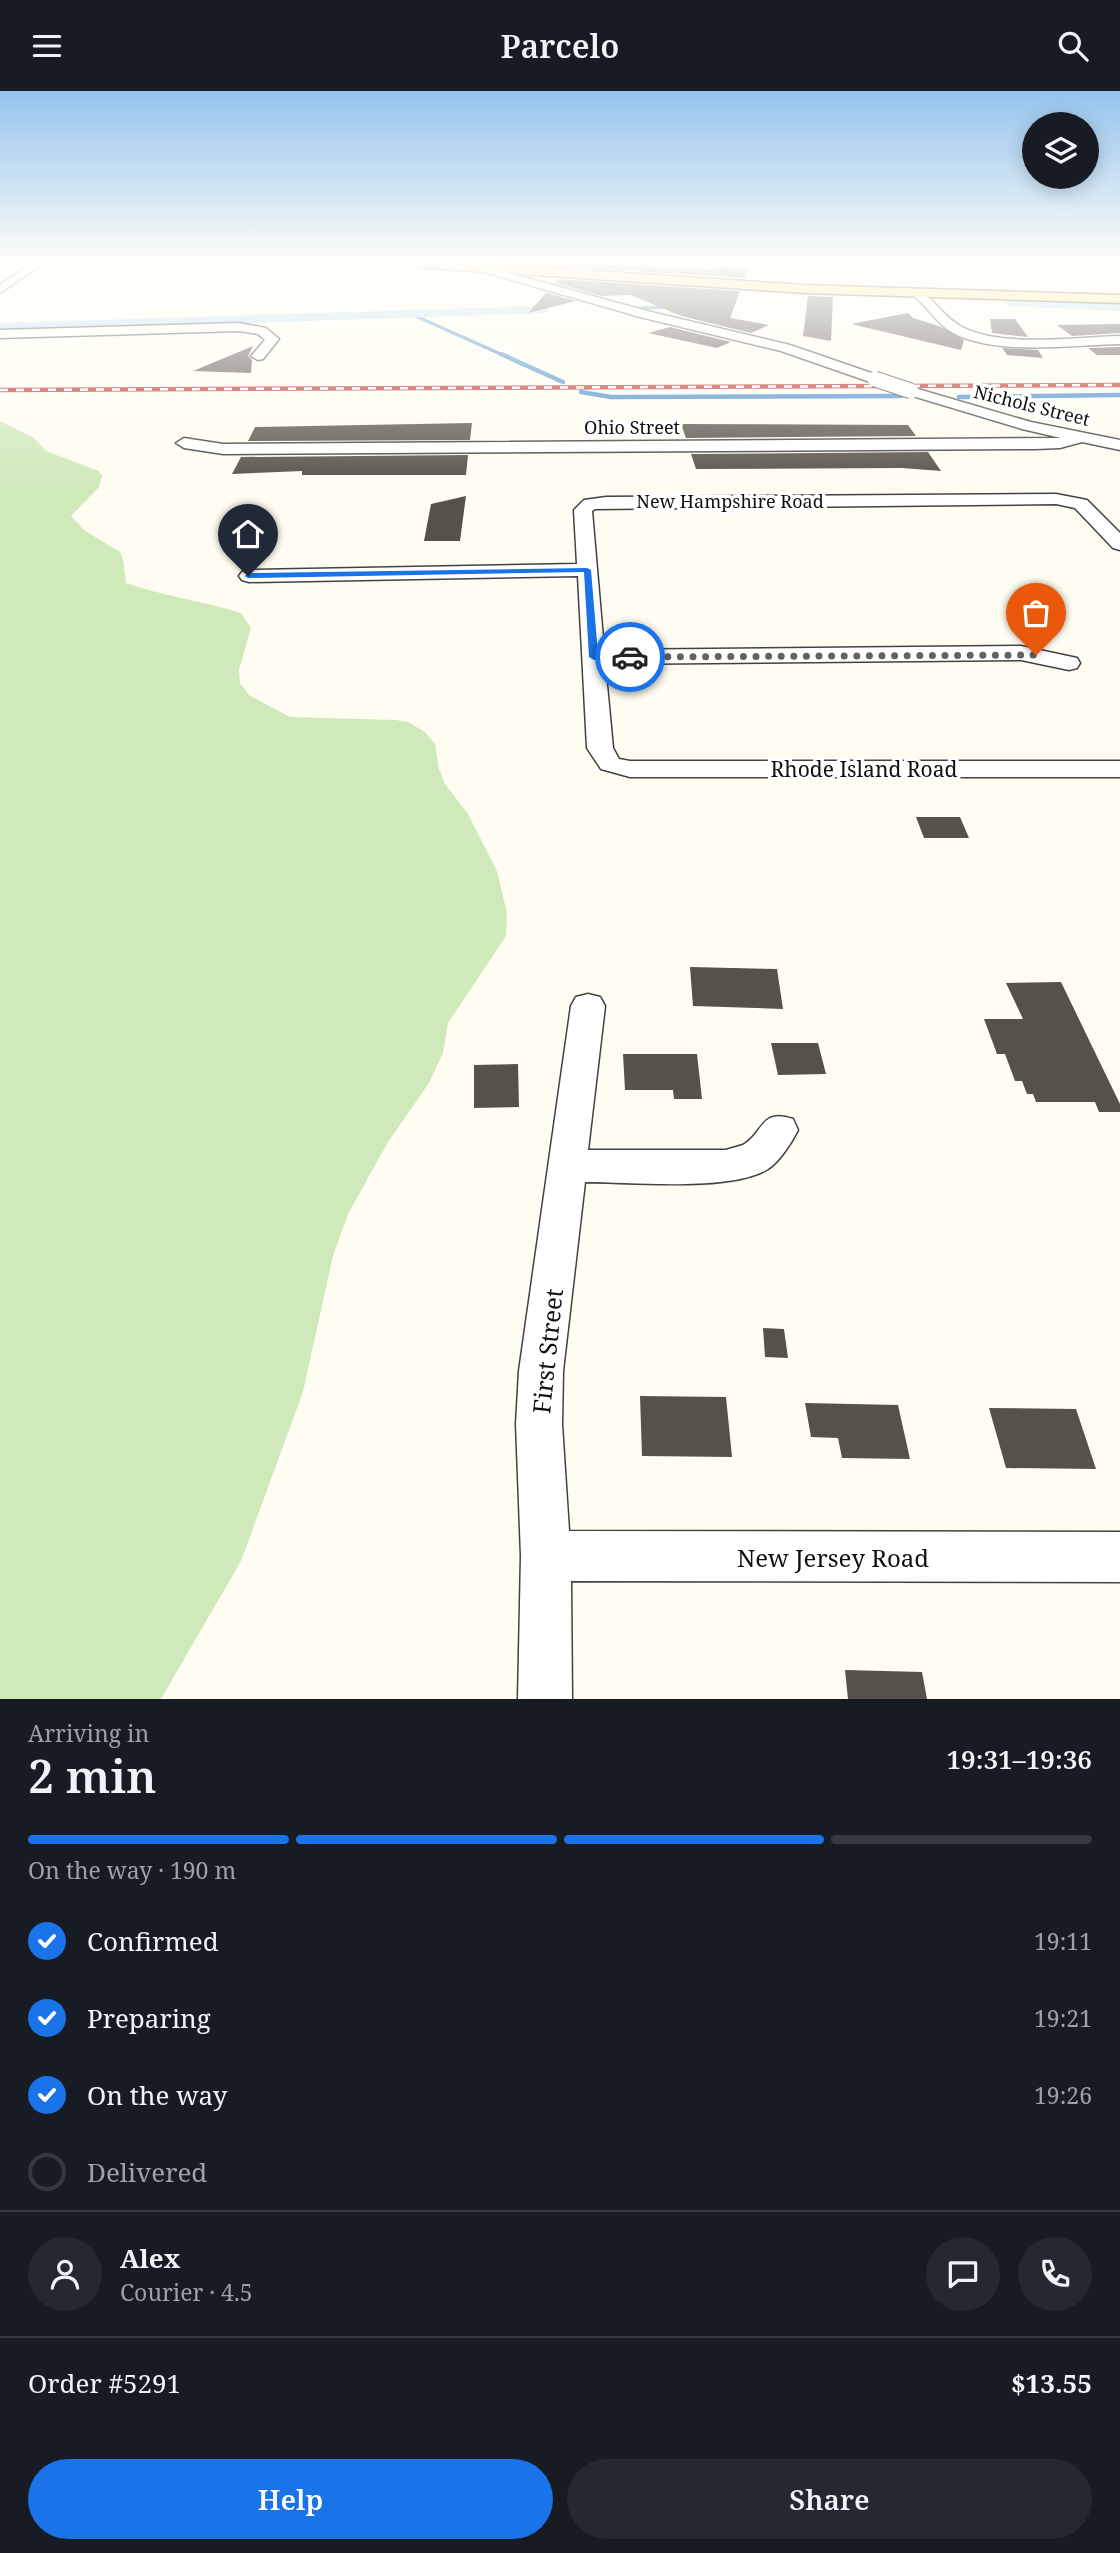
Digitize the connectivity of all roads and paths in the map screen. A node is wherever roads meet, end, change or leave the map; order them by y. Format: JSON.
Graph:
{"nodes":[{"id":1,"x":272,"y":338,"type":"edge"},
{"id":2,"x":743,"y":338,"type":"edge"},
{"id":3,"x":991,"y":338,"type":"edge"},
{"id":4,"x":1120,"y":340,"type":"edge"},
{"id":5,"x":258,"y":356,"type":"dead end"},
{"id":6,"x":1081,"y":437,"type":"junction"},
{"id":7,"x":184,"y":443,"type":"dead end"},
{"id":8,"x":1120,"y":445,"type":"edge"},
{"id":9,"x":1120,"y":544,"type":"edge"},
{"id":10,"x":587,"y":570,"type":"junction"},
{"id":11,"x":248,"y":576,"type":"dead end"},
{"id":12,"x":594,"y":657,"type":"junction"},
{"id":13,"x":1069,"y":663,"type":"dead end"},
{"id":14,"x":610,"y":764,"type":"joint"},
{"id":15,"x":1120,"y":769,"type":"edge"},
{"id":16,"x":588,"y":1006,"type":"dead end"},
{"id":17,"x":779,"y":1130,"type":"dead end"},
{"id":18,"x":567,"y":1166,"type":"junction"},
{"id":19,"x":546,"y":1556,"type":"junction"},
{"id":20,"x":1120,"y":1557,"type":"edge"},
{"id":21,"x":545,"y":1699,"type":"edge"}],
"edges":[{"from":1,"to":5,"type":"street"},
{"from":2,"to":6,"type":"street","name":"Nichols Street","bridge":true},
{"from":3,"to":4,"type":"street"},
{"from":6,"to":7,"type":"street","name":"Ohio Street"},
{"from":6,"to":8,"type":"street","name":"Nichols Street"},
{"from":9,"to":10,"type":"street","name":"New Hampshire Road"},
{"from":10,"to":11,"type":"street"},
{"from":10,"to":12,"type":"street","name":"New Hampshire Road"},
{"from":12,"to":13,"type":"street"},
{"from":12,"to":14,"type":"street","name":"New Hampshire Road"},
{"from":14,"to":15,"type":"street","name":"Rhode Island Road"},
{"from":16,"to":18,"type":"street","name":"First Street"},
{"from":17,"to":18,"type":"street"},
{"from":18,"to":19,"type":"street","name":"First Street"},
{"from":19,"to":20,"type":"street","name":"New Jersey Road"},
{"from":19,"to":21,"type":"street","name":"First Street"}]}
